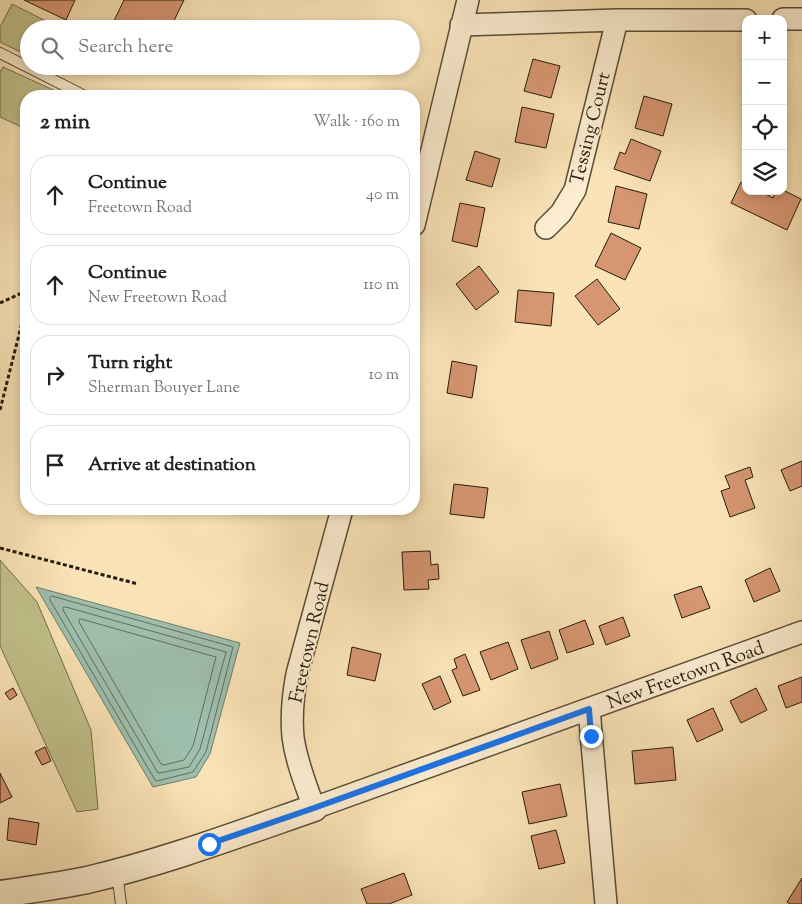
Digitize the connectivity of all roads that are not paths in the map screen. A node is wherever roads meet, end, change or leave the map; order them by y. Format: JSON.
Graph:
{"nodes":[{"id":1,"x":468,"y":0,"type":"edge"},
{"id":2,"x":617,"y":20,"type":"junction"},
{"id":3,"x":742,"y":20,"type":"edge"},
{"id":4,"x":787,"y":20,"type":"edge"},
{"id":5,"x":802,"y":20,"type":"edge"},
{"id":6,"x":461,"y":25,"type":"junction"},
{"id":7,"x":0,"y":52,"type":"edge"},
{"id":8,"x":20,"y":62,"type":"edge"},
{"id":9,"x":44,"y":75,"type":"edge"},
{"id":10,"x":73,"y":90,"type":"edge"},
{"id":11,"x":420,"y":199,"type":"edge"},
{"id":12,"x":546,"y":228,"type":"dead end"},
{"id":13,"x":340,"y":515,"type":"edge"},
{"id":14,"x":802,"y":632,"type":"edge"},
{"id":15,"x":589,"y":709,"type":"junction"},
{"id":16,"x":314,"y":808,"type":"junction"},
{"id":17,"x":117,"y":872,"type":"junction"},
{"id":18,"x":0,"y":894,"type":"edge"},
{"id":19,"x":121,"y":904,"type":"edge"},
{"id":20,"x":606,"y":904,"type":"edge"}],
"edges":[{"from":1,"to":6,"type":"street"},
{"from":2,"to":3,"type":"street"},
{"from":2,"to":6,"type":"street"},
{"from":2,"to":12,"type":"street","name":"Tessing Court"},
{"from":4,"to":5,"type":"street"},
{"from":6,"to":11,"type":"street"},
{"from":7,"to":8,"type":"lane"},
{"from":9,"to":10,"type":"lane"},
{"from":13,"to":16,"type":"street","name":"Freetown Road"},
{"from":14,"to":15,"type":"street","name":"New Freetown Road"},
{"from":15,"to":16,"type":"street","name":"New Freetown Road"},
{"from":15,"to":20,"type":"street"},
{"from":16,"to":17,"type":"street"},
{"from":17,"to":18,"type":"street"},
{"from":17,"to":19,"type":"lane"}]}
